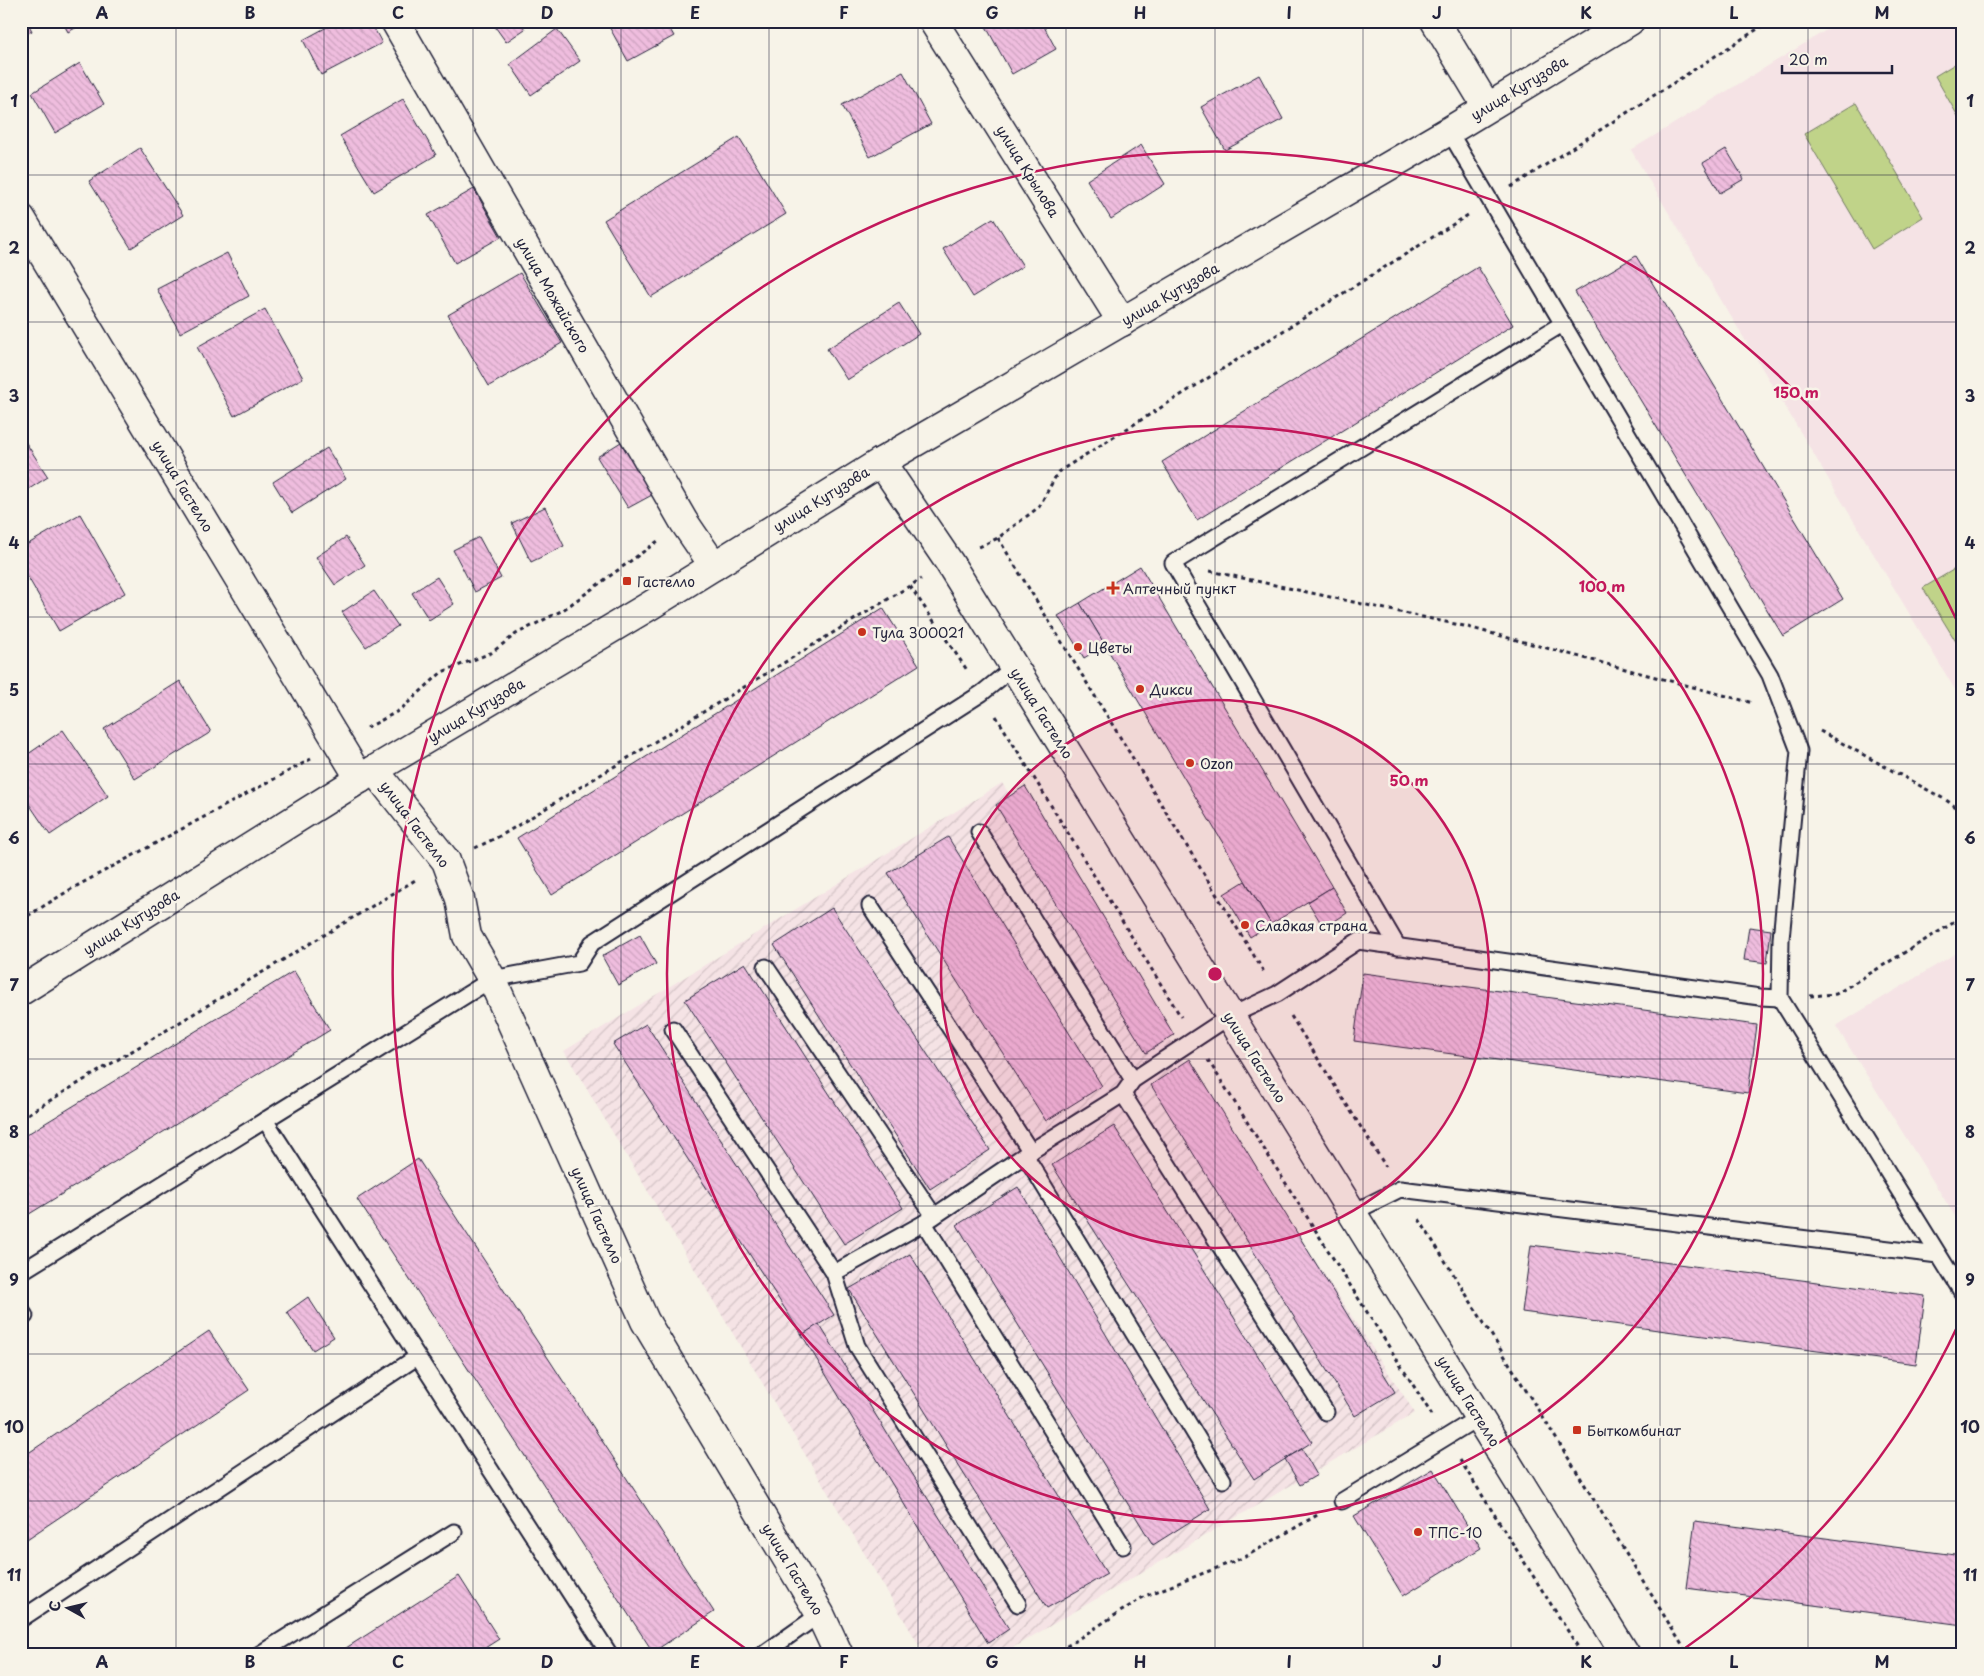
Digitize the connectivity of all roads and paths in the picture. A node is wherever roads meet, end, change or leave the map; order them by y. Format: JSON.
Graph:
{"nodes":[{"id":1,"x":395,"y":21,"type":"edge"},
{"id":2,"x":933,"y":21,"type":"edge"},
{"id":3,"x":1435,"y":21,"type":"edge"},
{"id":4,"x":1630,"y":21,"type":"edge"},
{"id":5,"x":1770,"y":21,"type":"edge"},
{"id":6,"x":1487,"y":107,"type":"junction"},
{"id":7,"x":1448,"y":131,"type":"junction"},
{"id":8,"x":1489,"y":201,"type":"junction"},
{"id":9,"x":21,"y":218,"type":"edge"},
{"id":10,"x":1122,"y":322,"type":"junction"},
{"id":11,"x":1562,"y":324,"type":"junction"},
{"id":12,"x":881,"y":462,"type":"junction"},
{"id":13,"x":998,"y":538,"type":"junction"},
{"id":14,"x":949,"y":562,"type":"junction"},
{"id":15,"x":1173,"y":563,"type":"junction"},
{"id":16,"x":714,"y":566,"type":"junction"},
{"id":17,"x":910,"y":586,"type":"junction"},
{"id":18,"x":1014,"y":668,"type":"junction"},
{"id":19,"x":982,"y":693,"type":"junction"},
{"id":20,"x":1784,"y":711,"type":"junction"},
{"id":21,"x":367,"y":775,"type":"junction"},
{"id":22,"x":1963,"y":812,"type":"edge"},
{"id":23,"x":979,"y":832,"type":"dead end"},
{"id":24,"x":446,"y":861,"type":"junction"},
{"id":25,"x":870,"y":906,"type":"dead end"},
{"id":26,"x":1963,"y":918,"type":"edge"},
{"id":27,"x":1398,"y":947,"type":"junction"},
{"id":28,"x":766,"y":967,"type":"dead end"},
{"id":29,"x":492,"y":979,"type":"junction"},
{"id":30,"x":21,"y":991,"type":"edge"},
{"id":31,"x":1277,"y":994,"type":"junction"},
{"id":32,"x":1780,"y":998,"type":"junction"},
{"id":33,"x":1230,"y":1016,"type":"junction"},
{"id":34,"x":673,"y":1029,"type":"dead end"},
{"id":35,"x":1195,"y":1039,"type":"junction"},
{"id":36,"x":1133,"y":1080,"type":"junction"},
{"id":37,"x":1123,"y":1094,"type":"junction"},
{"id":38,"x":21,"y":1118,"type":"edge"},
{"id":39,"x":265,"y":1120,"type":"junction"},
{"id":40,"x":1028,"y":1154,"type":"junction"},
{"id":41,"x":1400,"y":1189,"type":"junction"},
{"id":42,"x":1352,"y":1213,"type":"junction"},
{"id":43,"x":929,"y":1220,"type":"junction"},
{"id":44,"x":1938,"y":1254,"type":"junction"},
{"id":45,"x":21,"y":1272,"type":"edge"},
{"id":46,"x":834,"y":1273,"type":"junction"},
{"id":47,"x":1963,"y":1294,"type":"edge"},
{"id":48,"x":21,"y":1310,"type":"edge"},
{"id":49,"x":21,"y":1318,"type":"edge"},
{"id":50,"x":416,"y":1357,"type":"junction"},
{"id":51,"x":1326,"y":1412,"type":"dead end"},
{"id":52,"x":1478,"y":1417,"type":"junction"},
{"id":53,"x":1446,"y":1437,"type":"junction"},
{"id":54,"x":1223,"y":1480,"type":"dead end"},
{"id":55,"x":1342,"y":1501,"type":"joint"},
{"id":56,"x":454,"y":1532,"type":"dead end"},
{"id":57,"x":1123,"y":1546,"type":"dead end"},
{"id":58,"x":1018,"y":1604,"type":"dead end"},
{"id":59,"x":820,"y":1614,"type":"junction"},
{"id":60,"x":21,"y":1618,"type":"edge"},
{"id":61,"x":258,"y":1655,"type":"edge"},
{"id":62,"x":610,"y":1655,"type":"edge"},
{"id":63,"x":762,"y":1655,"type":"edge"},
{"id":64,"x":839,"y":1655,"type":"edge"},
{"id":65,"x":1054,"y":1655,"type":"edge"},
{"id":66,"x":1583,"y":1655,"type":"edge"},
{"id":67,"x":1626,"y":1655,"type":"edge"},
{"id":68,"x":1688,"y":1655,"type":"edge"}],
"edges":[{"from":1,"to":16,"type":"street","name":"улица Можайского"},
{"from":2,"to":10,"type":"street","name":"улица Крылова"},
{"from":3,"to":6,"type":"street"},
{"from":4,"to":6,"type":"street","name":"улица Кутузова"},
{"from":5,"to":8,"type":"path"},
{"from":6,"to":7,"type":"street","name":"улица Кутузова"},
{"from":7,"to":8,"type":"lane"},
{"from":7,"to":10,"type":"street","name":"улица Кутузова"},
{"from":8,"to":11,"type":"lane"},
{"from":8,"to":13,"type":"path"},
{"from":9,"to":21,"type":"street","name":"улица Гастелло"},
{"from":10,"to":12,"type":"street","name":"улица Кутузова"},
{"from":11,"to":15,"type":"lane"},
{"from":11,"to":20,"type":"lane"},
{"from":12,"to":14,"type":"street","name":"улица Гастелло"},
{"from":12,"to":16,"type":"street","name":"улица Кутузова"},
{"from":13,"to":14,"type":"path"},
{"from":13,"to":31,"type":"path"},
{"from":14,"to":17,"type":"path"},
{"from":14,"to":18,"type":"street","name":"улица Гастелло"},
{"from":15,"to":20,"type":"path"},
{"from":15,"to":27,"type":"lane"},
{"from":16,"to":21,"type":"street","name":"улица Кутузова"},
{"from":17,"to":19,"type":"path"},
{"from":17,"to":24,"type":"path"},
{"from":18,"to":19,"type":"lane"},
{"from":18,"to":33,"type":"street","name":"улица Гастелло"},
{"from":19,"to":29,"type":"lane"},
{"from":19,"to":35,"type":"path"},
{"from":20,"to":22,"type":"path"},
{"from":20,"to":32,"type":"lane"},
{"from":21,"to":24,"type":"street","name":"улица Гастелло"},
{"from":21,"to":30,"type":"street","name":"улица Кутузова"},
{"from":23,"to":36,"type":"lane"},
{"from":24,"to":29,"type":"street","name":"улица Гастелло"},
{"from":24,"to":38,"type":"path"},
{"from":25,"to":40,"type":"lane"},
{"from":26,"to":32,"type":"path"},
{"from":27,"to":31,"type":"lane"},
{"from":27,"to":32,"type":"lane"},
{"from":28,"to":43,"type":"lane"},
{"from":29,"to":39,"type":"lane"},
{"from":29,"to":59,"type":"street","name":"улица Гастелло"},
{"from":31,"to":33,"type":"lane"},
{"from":31,"to":41,"type":"path"},
{"from":32,"to":44,"type":"lane"},
{"from":33,"to":35,"type":"lane"},
{"from":33,"to":42,"type":"street","name":"улица Гастелло"},
{"from":34,"to":46,"type":"lane"},
{"from":35,"to":36,"type":"lane"},
{"from":35,"to":53,"type":"path"},
{"from":36,"to":37,"type":"lane"},
{"from":37,"to":40,"type":"lane"},
{"from":37,"to":51,"type":"lane"},
{"from":39,"to":45,"type":"lane"},
{"from":39,"to":50,"type":"lane"},
{"from":40,"to":43,"type":"lane"},
{"from":40,"to":54,"type":"lane"},
{"from":41,"to":42,"type":"lane"},
{"from":41,"to":44,"type":"lane"},
{"from":41,"to":68,"type":"path"},
{"from":42,"to":52,"type":"street","name":"улица Гастелло"},
{"from":43,"to":46,"type":"lane"},
{"from":43,"to":57,"type":"lane"},
{"from":44,"to":47,"type":"lane"},
{"from":46,"to":58,"type":"lane"},
{"from":48,"to":49,"type":"lane"},
{"from":50,"to":60,"type":"lane"},
{"from":50,"to":62,"type":"lane"},
{"from":52,"to":53,"type":"lane"},
{"from":52,"to":67,"type":"street","name":"улица Гастелло"},
{"from":53,"to":55,"type":"lane"},
{"from":53,"to":66,"type":"path"},
{"from":55,"to":65,"type":"path"},
{"from":56,"to":61,"type":"lane"},
{"from":59,"to":63,"type":"lane"},
{"from":59,"to":64,"type":"street","name":"улица Гастелло"}]}
